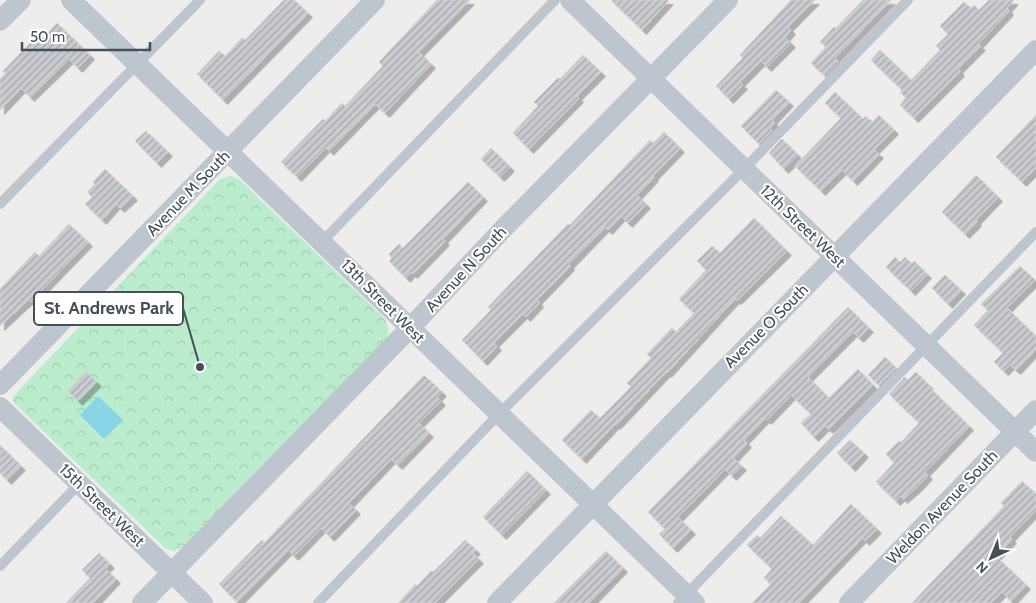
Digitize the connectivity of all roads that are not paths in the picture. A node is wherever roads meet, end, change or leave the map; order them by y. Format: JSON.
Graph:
{"nodes":[{"id":1,"x":21,"y":0,"type":"edge"},
{"id":2,"x":71,"y":0,"type":"edge"},
{"id":3,"x":200,"y":0,"type":"edge"},
{"id":4,"x":375,"y":0,"type":"edge"},
{"id":5,"x":555,"y":0,"type":"edge"},
{"id":6,"x":570,"y":0,"type":"edge"},
{"id":7,"x":728,"y":0,"type":"edge"},
{"id":8,"x":908,"y":0,"type":"edge"},
{"id":9,"x":0,"y":21,"type":"edge"},
{"id":10,"x":1036,"y":50,"type":"edge"},
{"id":11,"x":137,"y":64,"type":"junction"},
{"id":12,"x":651,"y":79,"type":"junction"},
{"id":13,"x":228,"y":152,"type":"junction"},
{"id":14,"x":744,"y":169,"type":"junction"},
{"id":15,"x":0,"y":204,"type":"edge"},
{"id":16,"x":1036,"y":232,"type":"edge"},
{"id":17,"x":322,"y":242,"type":"junction"},
{"id":18,"x":834,"y":257,"type":"junction"},
{"id":19,"x":410,"y":328,"type":"junction"},
{"id":20,"x":926,"y":346,"type":"junction"},
{"id":21,"x":0,"y":385,"type":"edge"},
{"id":22,"x":0,"y":407,"type":"edge"},
{"id":23,"x":1036,"y":410,"type":"edge"},
{"id":24,"x":499,"y":414,"type":"junction"},
{"id":25,"x":1015,"y":432,"type":"junction"},
{"id":26,"x":1036,"y":452,"type":"edge"},
{"id":27,"x":79,"y":484,"type":"junction"},
{"id":28,"x":592,"y":504,"type":"junction"},
{"id":29,"x":0,"y":566,"type":"edge"},
{"id":30,"x":173,"y":572,"type":"junction"},
{"id":31,"x":686,"y":600,"type":"edge"},
{"id":32,"x":142,"y":603,"type":"edge"},
{"id":33,"x":203,"y":603,"type":"edge"},
{"id":34,"x":318,"y":603,"type":"edge"},
{"id":35,"x":496,"y":603,"type":"edge"},
{"id":36,"x":849,"y":603,"type":"edge"}],
"edges":[{"from":1,"to":9,"type":"street"},
{"from":2,"to":11,"type":"street","name":"13th Street West"},
{"from":3,"to":11,"type":"lane"},
{"from":4,"to":13,"type":"street","name":"Avenue M South"},
{"from":5,"to":17,"type":"lane"},
{"from":6,"to":12,"type":"street","name":"12th Street West"},
{"from":7,"to":12,"type":"street","name":"Avenue N South"},
{"from":8,"to":14,"type":"lane"},
{"from":10,"to":18,"type":"street","name":"Avenue O South"},
{"from":11,"to":13,"type":"street","name":"13th Street West"},
{"from":11,"to":15,"type":"lane"},
{"from":12,"to":14,"type":"street","name":"12th Street West"},
{"from":12,"to":19,"type":"street","name":"Avenue N South"},
{"from":13,"to":17,"type":"street","name":"13th Street West"},
{"from":13,"to":21,"type":"street","name":"Avenue M South"},
{"from":14,"to":18,"type":"street","name":"12th Street West"},
{"from":14,"to":24,"type":"lane"},
{"from":16,"to":20,"type":"lane"},
{"from":17,"to":19,"type":"street","name":"13th Street West"},
{"from":18,"to":20,"type":"street","name":"12th Street West"},
{"from":18,"to":28,"type":"street","name":"Avenue O South"},
{"from":19,"to":24,"type":"street","name":"13th Street West"},
{"from":19,"to":30,"type":"street","name":"Avenue N South"},
{"from":20,"to":25,"type":"street","name":"12th Street West"},
{"from":20,"to":31,"type":"lane"},
{"from":22,"to":27,"type":"street","name":"15th Street West"},
{"from":23,"to":25,"type":"street","name":"Weldon Avenue South"},
{"from":24,"to":28,"type":"street","name":"13th Street West"},
{"from":24,"to":34,"type":"lane"},
{"from":25,"to":26,"type":"street","name":"12th Street West"},
{"from":25,"to":36,"type":"street","name":"Weldon Avenue South"},
{"from":27,"to":29,"type":"lane"},
{"from":27,"to":30,"type":"street","name":"15th Street West"},
{"from":28,"to":31,"type":"street","name":"13th Street West"},
{"from":28,"to":35,"type":"street","name":"Avenue O South"},
{"from":30,"to":32,"type":"street","name":"Avenue N South"},
{"from":30,"to":33,"type":"street","name":"15th Street West"}]}
